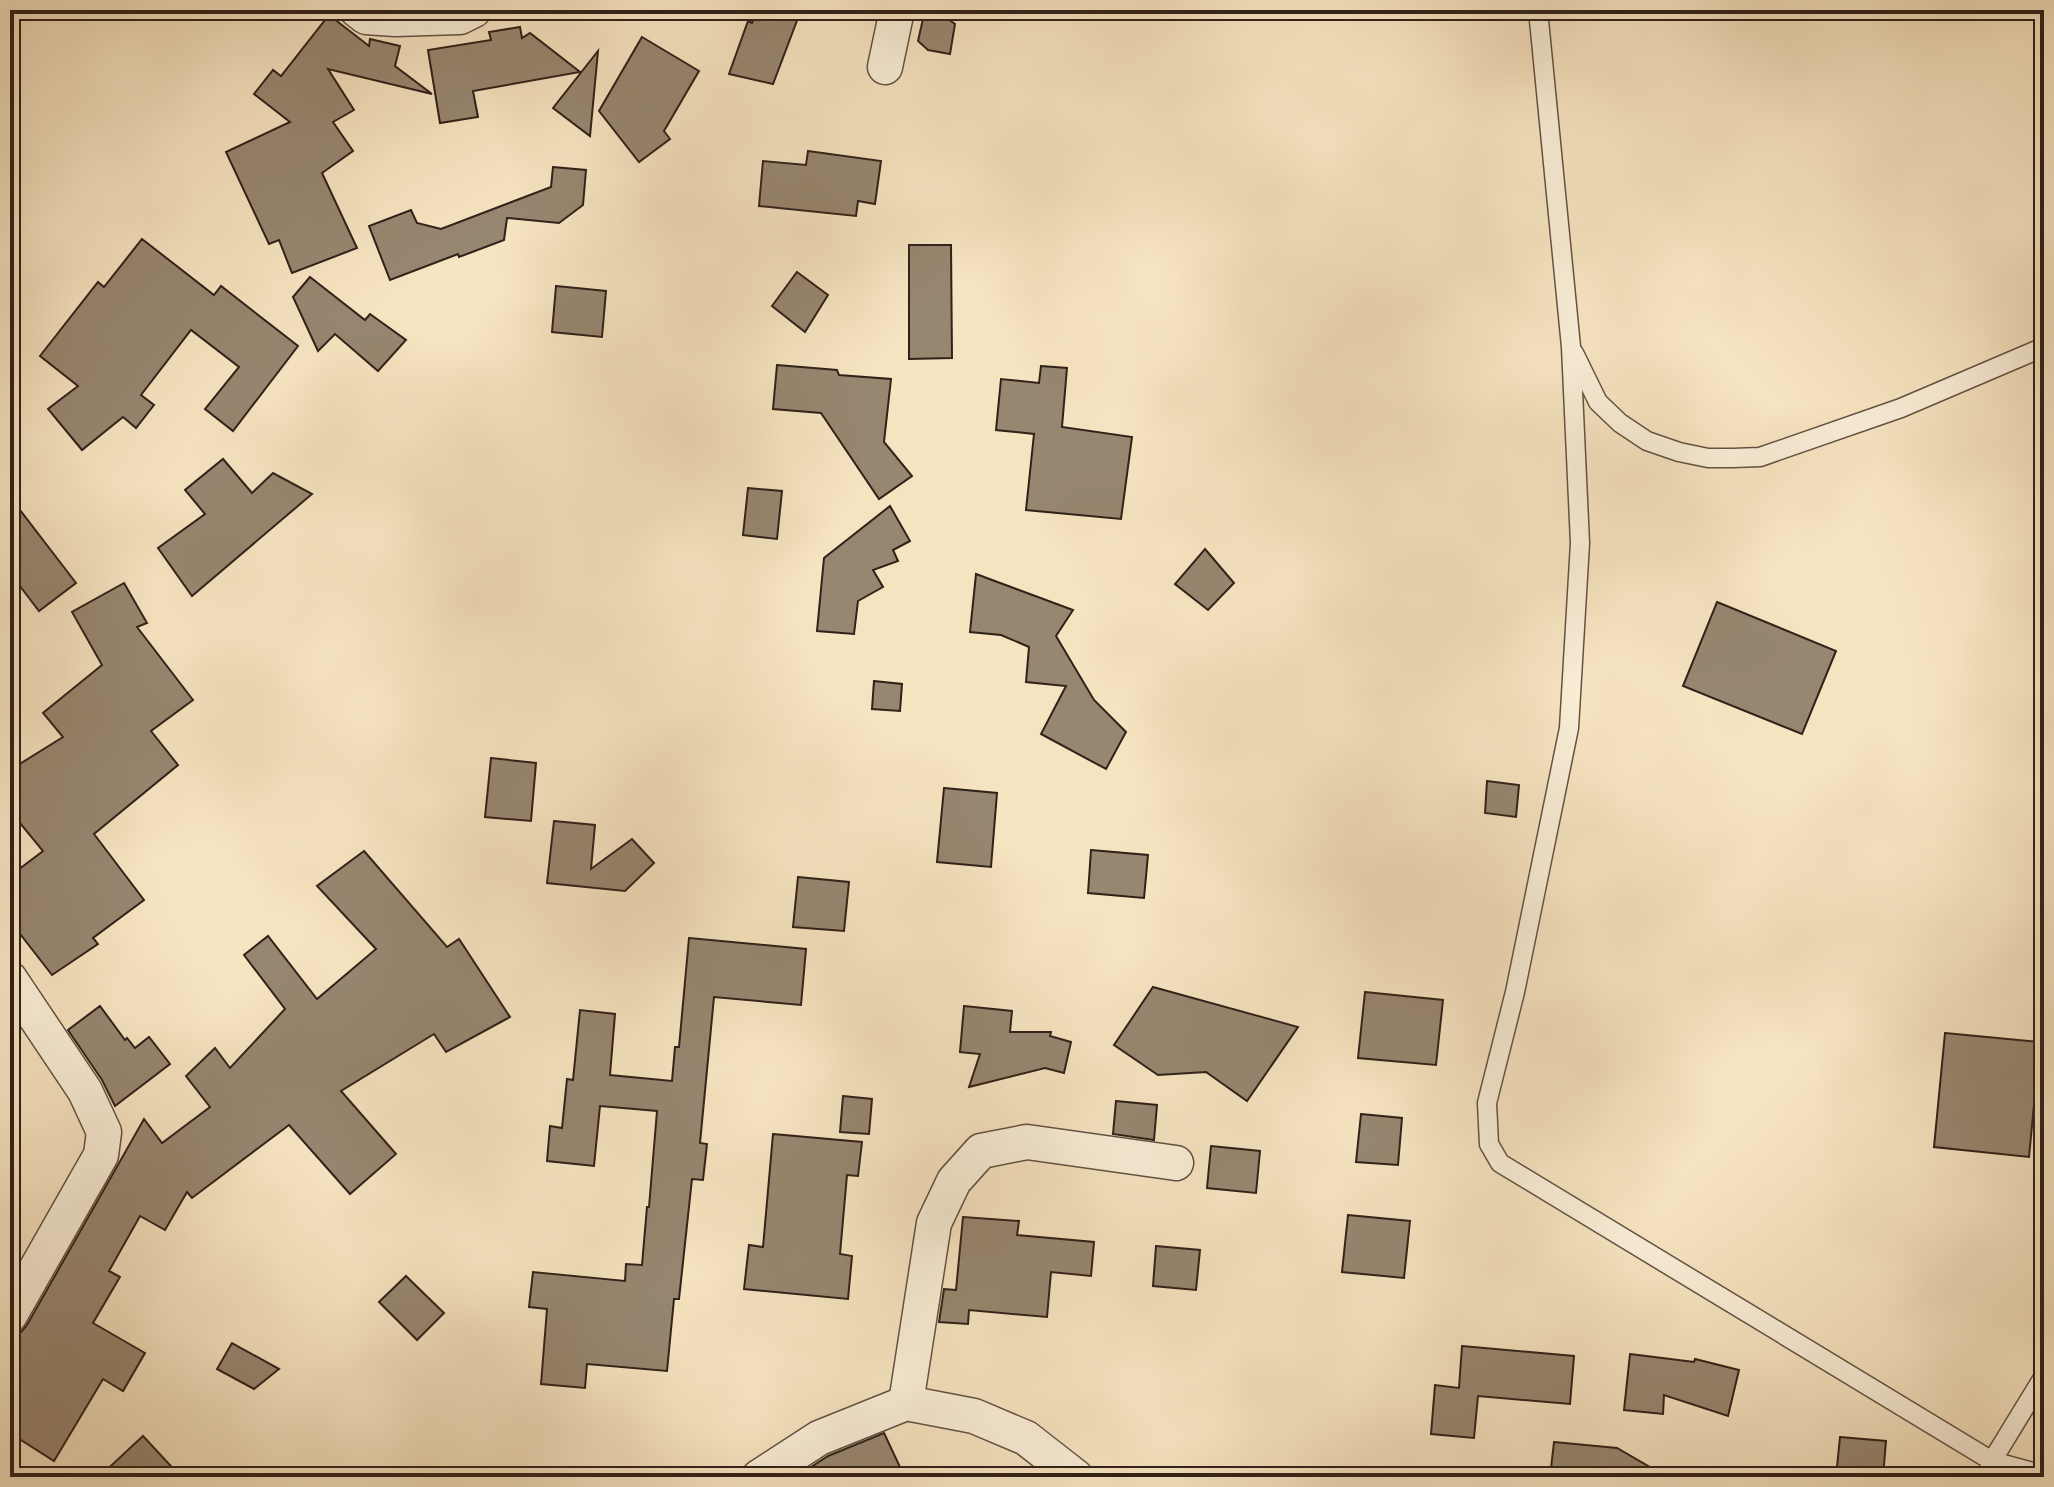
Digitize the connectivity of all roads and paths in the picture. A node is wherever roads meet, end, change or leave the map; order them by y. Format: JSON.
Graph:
{"nodes":[{"id":1,"x":357,"y":10,"type":"edge"},
{"id":2,"x":474,"y":10,"type":"edge"},
{"id":3,"x":897,"y":10,"type":"edge"},
{"id":4,"x":1538,"y":10,"type":"edge"},
{"id":5,"x":885,"y":67,"type":"dead end"},
{"id":6,"x":1571,"y":347,"type":"junction"},
{"id":7,"x":2044,"y":347,"type":"edge"},
{"id":8,"x":13,"y":990,"type":"edge"},
{"id":9,"x":1176,"y":1163,"type":"dead end"},
{"id":10,"x":10,"y":1315,"type":"edge"},
{"id":11,"x":2044,"y":1376,"type":"edge"},
{"id":12,"x":906,"y":1403,"type":"junction"},
{"id":13,"x":1989,"y":1469,"type":"edge"},
{"id":14,"x":2044,"y":1475,"type":"edge"},
{"id":15,"x":759,"y":1477,"type":"edge"},
{"id":16,"x":1076,"y":1477,"type":"edge"}],
"edges":[{"from":1,"to":2,"type":"street"},
{"from":3,"to":5,"type":"street"},
{"from":4,"to":6,"type":"lane"},
{"from":6,"to":7,"type":"lane"},
{"from":6,"to":13,"type":"lane"},
{"from":8,"to":10,"type":"street"},
{"from":9,"to":12,"type":"street"},
{"from":11,"to":13,"type":"lane"},
{"from":12,"to":15,"type":"street"},
{"from":12,"to":16,"type":"street"},
{"from":13,"to":14,"type":"lane"}]}
